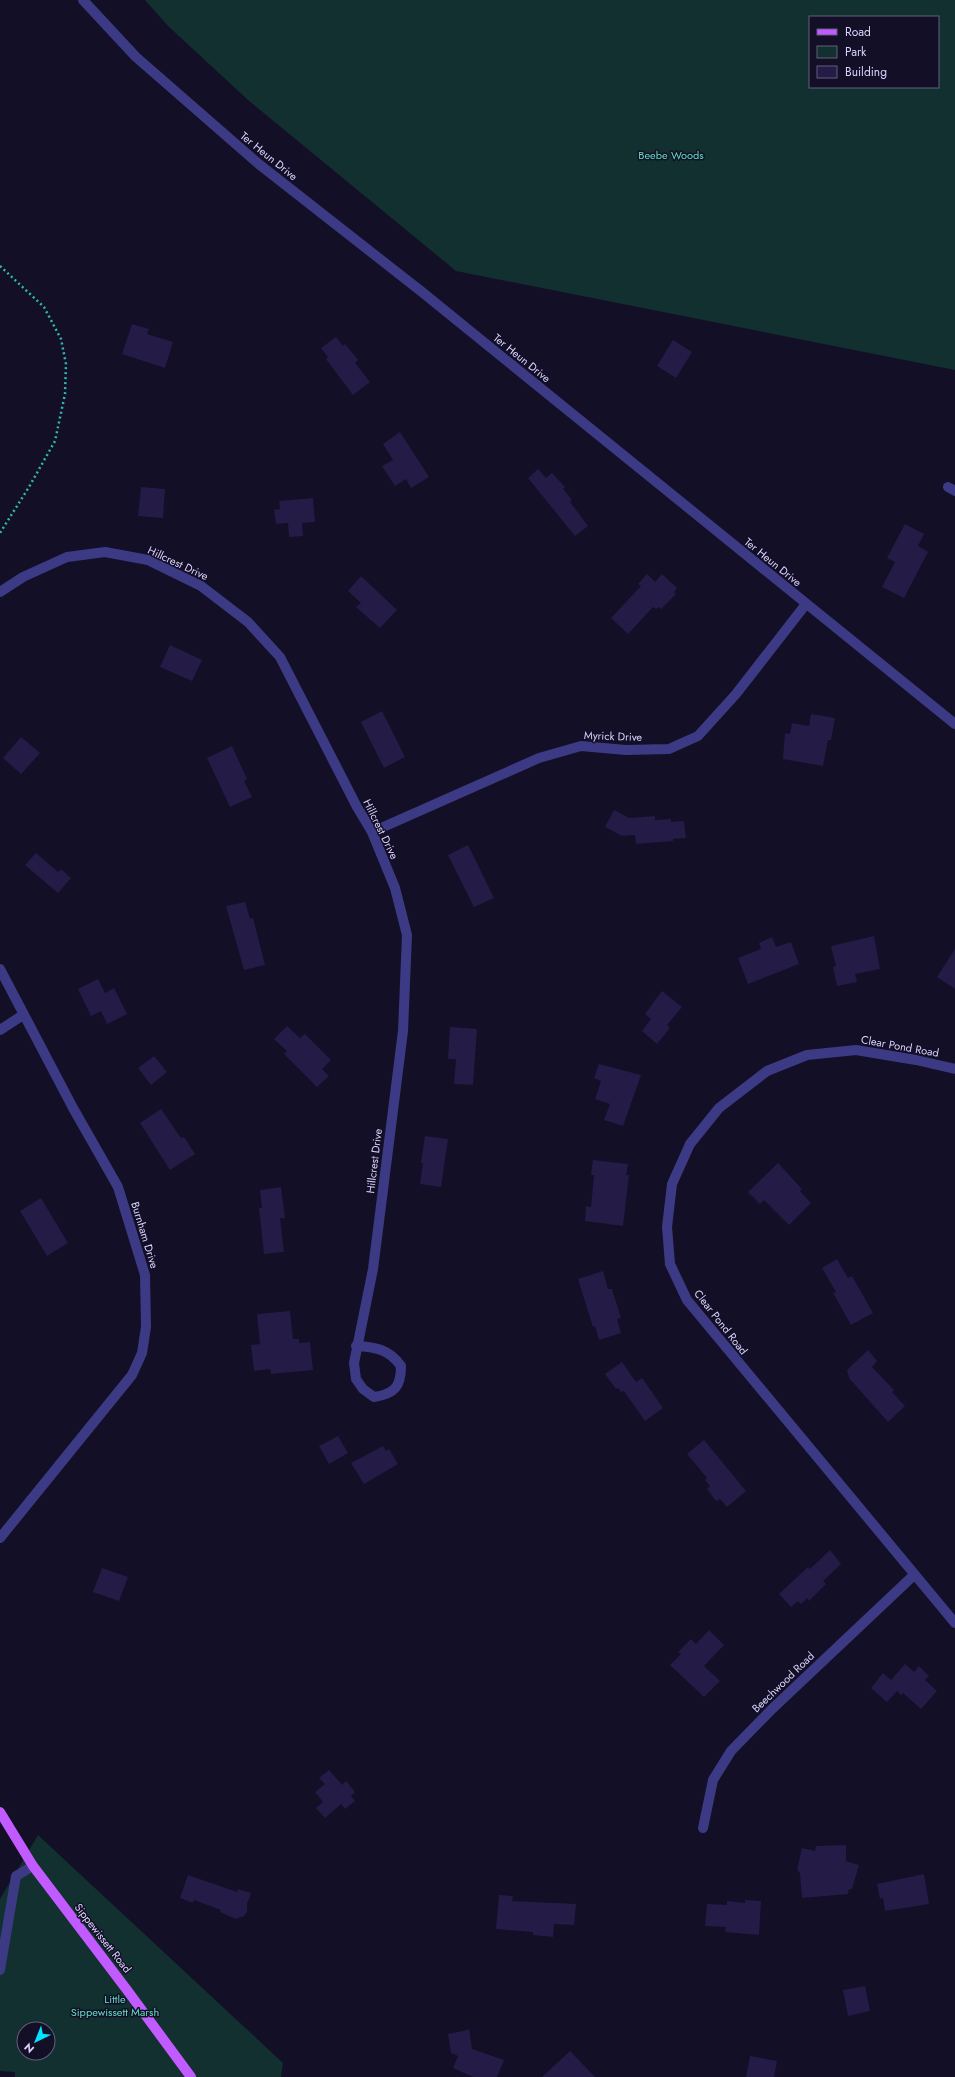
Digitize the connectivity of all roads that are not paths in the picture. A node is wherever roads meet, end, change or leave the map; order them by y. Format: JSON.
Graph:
{"nodes":[{"id":1,"x":83,"y":0,"type":"edge"},
{"id":2,"x":0,"y":592,"type":"edge"},
{"id":3,"x":806,"y":604,"type":"junction"},
{"id":4,"x":955,"y":724,"type":"edge"},
{"id":5,"x":372,"y":832,"type":"junction"},
{"id":6,"x":0,"y":969,"type":"edge"},
{"id":7,"x":23,"y":1015,"type":"junction"},
{"id":8,"x":0,"y":1030,"type":"edge"},
{"id":9,"x":955,"y":1069,"type":"edge"},
{"id":10,"x":356,"y":1346,"type":"junction"},
{"id":11,"x":0,"y":1538,"type":"edge"},
{"id":12,"x":914,"y":1575,"type":"junction"},
{"id":13,"x":955,"y":1623,"type":"edge"},
{"id":14,"x":0,"y":1812,"type":"edge"},
{"id":15,"x":703,"y":1828,"type":"dead end"},
{"id":16,"x":32,"y":1866,"type":"junction"},
{"id":17,"x":0,"y":1970,"type":"edge"},
{"id":18,"x":191,"y":2077,"type":"edge"}],
"edges":[{"from":1,"to":3,"type":"street","name":"Ter Heun Drive"},
{"from":2,"to":5,"type":"street","name":"Hillcrest Drive"},
{"from":3,"to":4,"type":"street","name":"Ter Heun Drive"},
{"from":3,"to":5,"type":"street","name":"Myrick Drive"},
{"from":5,"to":10,"type":"street","name":"Hillcrest Drive"},
{"from":6,"to":7,"type":"street","name":"Burnham Drive"},
{"from":7,"to":8,"type":"street"},
{"from":7,"to":11,"type":"street","name":"Burnham Drive"},
{"from":9,"to":12,"type":"street","name":"Clear Pond Road"},
{"from":10,"to":10,"type":"street","name":"Hillcrest Drive"},
{"from":12,"to":13,"type":"street","name":"Clear Pond Road"},
{"from":12,"to":15,"type":"street","name":"Beechwood Road"},
{"from":14,"to":16,"type":"main road","name":"Sippewissett Road"},
{"from":16,"to":17,"type":"street"},
{"from":16,"to":18,"type":"main road","name":"Sippewissett Road"}]}
